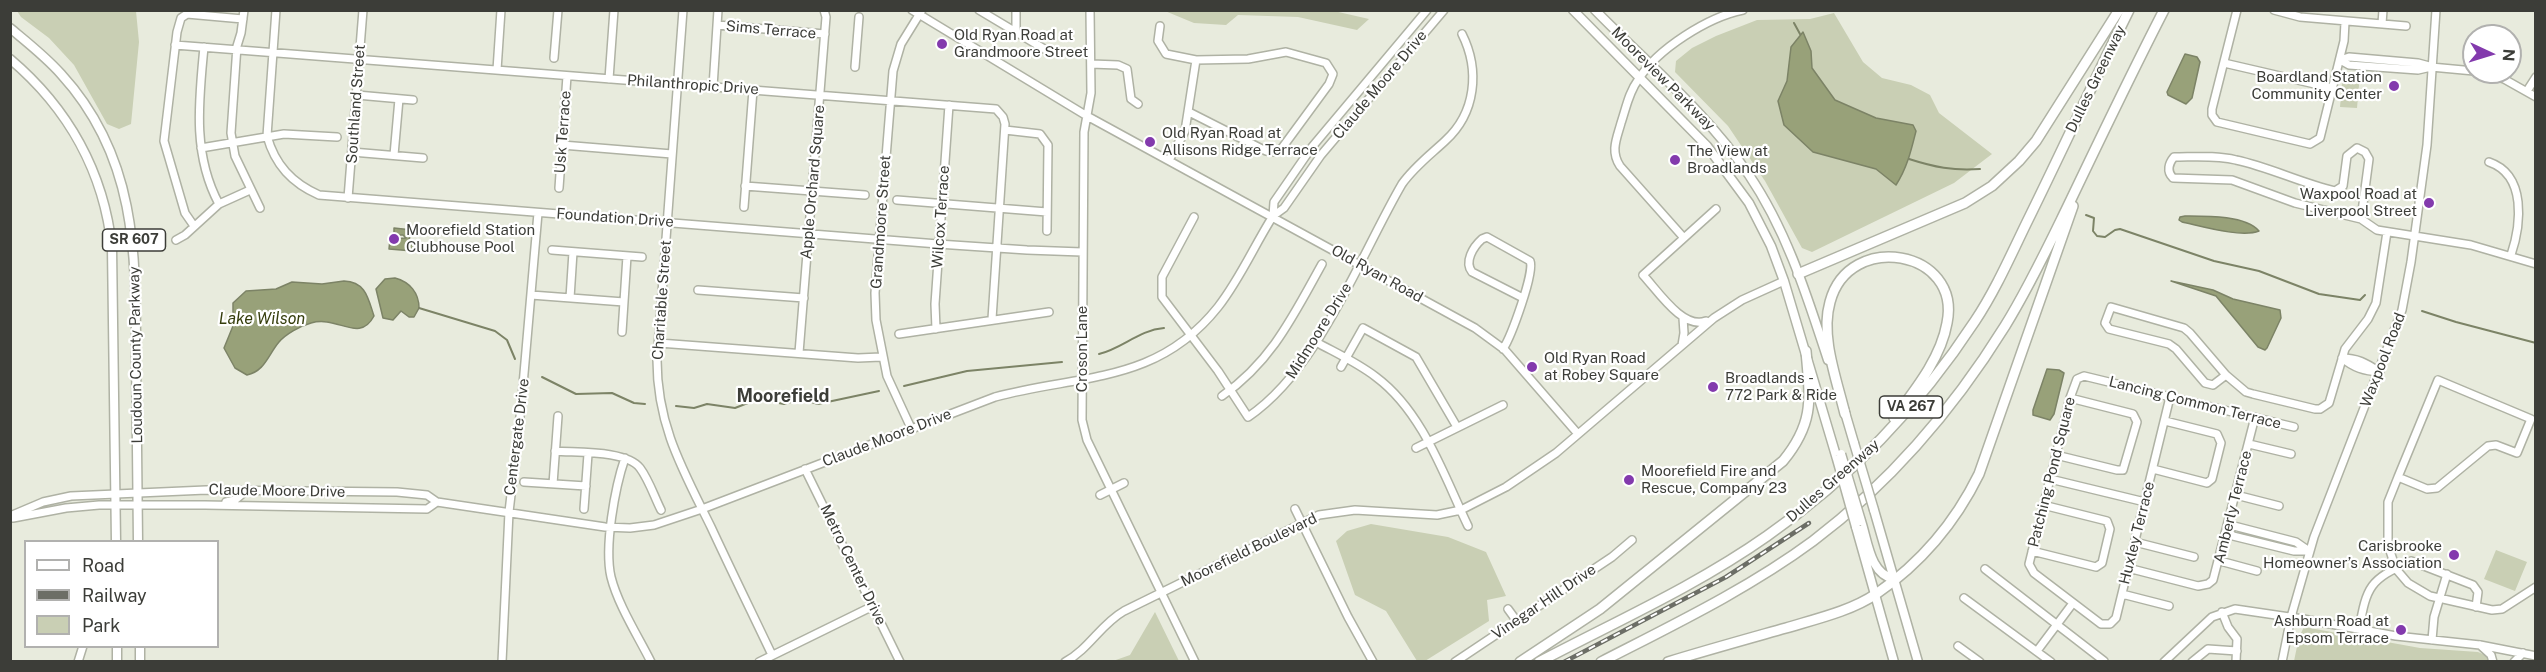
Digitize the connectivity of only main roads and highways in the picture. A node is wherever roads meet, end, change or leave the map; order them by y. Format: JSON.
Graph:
{"nodes":[{"id":1,"x":1573,"y":10,"type":"edge"},
{"id":2,"x":1595,"y":10,"type":"edge"},
{"id":3,"x":2118,"y":10,"type":"edge"},
{"id":4,"x":2129,"y":10,"type":"edge"},
{"id":5,"x":2164,"y":10,"type":"edge"},
{"id":6,"x":10,"y":28,"type":"edge"},
{"id":7,"x":10,"y":59,"type":"edge"},
{"id":8,"x":2092,"y":156,"type":"junction"},
{"id":9,"x":1798,"y":274,"type":"junction"},
{"id":10,"x":1784,"y":281,"type":"junction"},
{"id":11,"x":1806,"y":351,"type":"junction"},
{"id":12,"x":1845,"y":414,"type":"junction"},
{"id":13,"x":1870,"y":450,"type":"junction"},
{"id":14,"x":1858,"y":524,"type":"junction"},
{"id":15,"x":116,"y":540,"type":"edge"},
{"id":16,"x":138,"y":540,"type":"edge"},
{"id":17,"x":1894,"y":579,"type":"junction"},
{"id":18,"x":1874,"y":595,"type":"junction"},
{"id":19,"x":1520,"y":662,"type":"edge"},
{"id":20,"x":1539,"y":662,"type":"edge"},
{"id":21,"x":1601,"y":662,"type":"edge"},
{"id":22,"x":1668,"y":662,"type":"edge"},
{"id":23,"x":1894,"y":662,"type":"edge"},
{"id":24,"x":1918,"y":662,"type":"edge"}],
"edges":[{"from":1,"to":10,"type":"main road","name":"Mooreview Parkway"},
{"from":2,"to":9,"type":"main road","name":"Mooreview Parkway"},
{"from":3,"to":9,"type":"highway"},
{"from":4,"to":13,"type":"highway","name":"Dulles Greenway","number":"VA 267"},
{"from":5,"to":8,"type":"highway","name":"Dulles Greenway","number":"VA 267"},
{"from":6,"to":16,"type":"main road","name":"Loudoun County Parkway","number":"SR 607"},
{"from":7,"to":15,"type":"main road","name":"Loudoun County Parkway","number":"SR 607"},
{"from":8,"to":17,"type":"highway"},
{"from":8,"to":21,"type":"highway","name":"Dulles Greenway","number":"VA 267"},
{"from":9,"to":10,"type":"main road"},
{"from":9,"to":12,"type":"main road","name":"Mooreview Parkway"},
{"from":10,"to":11,"type":"main road","name":"Mooreview Parkway"},
{"from":11,"to":14,"type":"main road","name":"Mooreview Parkway","bridge":true},
{"from":11,"to":19,"type":"highway"},
{"from":12,"to":13,"type":"highway"},
{"from":12,"to":17,"type":"main road","name":"Mooreview Parkway","bridge":true},
{"from":13,"to":20,"type":"highway","name":"Dulles Greenway","number":"VA 267"},
{"from":14,"to":17,"type":"main road"},
{"from":14,"to":18,"type":"main road"},
{"from":17,"to":18,"type":"highway"},
{"from":17,"to":24,"type":"main road","name":"Mooreview Parkway"},
{"from":18,"to":22,"type":"highway"},
{"from":18,"to":23,"type":"main road"}]}
